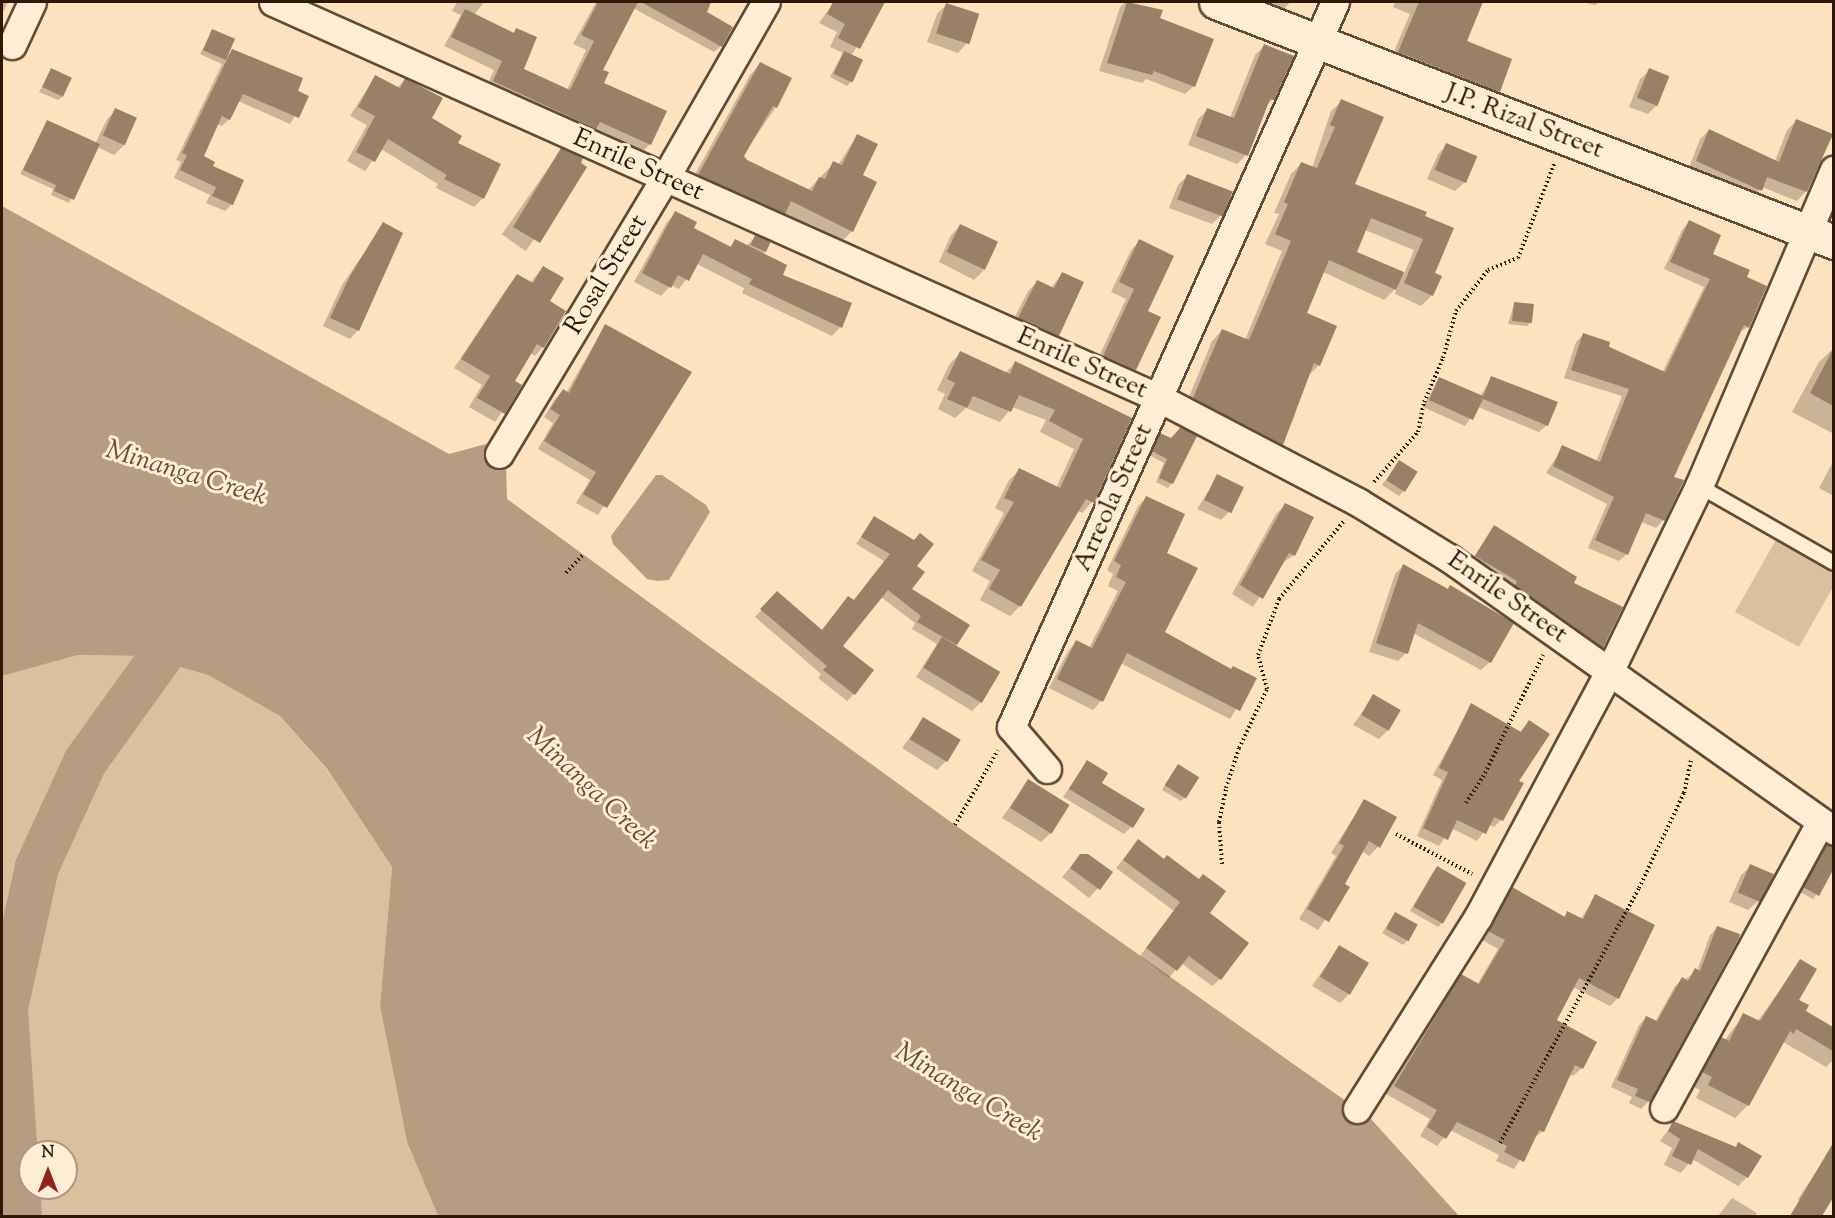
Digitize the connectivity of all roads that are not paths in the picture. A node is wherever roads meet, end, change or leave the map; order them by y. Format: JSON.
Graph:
{"nodes":[{"id":1,"x":32,"y":2,"type":"edge"},
{"id":2,"x":273,"y":2,"type":"edge"},
{"id":3,"x":766,"y":2,"type":"edge"},
{"id":4,"x":1216,"y":2,"type":"edge"},
{"id":5,"x":1335,"y":2,"type":"edge"},
{"id":6,"x":1318,"y":41,"type":"junction"},
{"id":7,"x":12,"y":45,"type":"dead end"},
{"id":8,"x":1833,"y":170,"type":"edge"},
{"id":9,"x":665,"y":178,"type":"junction"},
{"id":10,"x":1821,"y":237,"type":"edge"},
{"id":11,"x":1159,"y":398,"type":"junction"},
{"id":12,"x":499,"y":454,"type":"dead end"},
{"id":13,"x":1699,"y":486,"type":"junction"},
{"id":14,"x":1833,"y":563,"type":"edge"},
{"id":15,"x":1611,"y":670,"type":"junction"},
{"id":16,"x":1047,"y":770,"type":"dead end"},
{"id":17,"x":1827,"y":827,"type":"edge"},
{"id":18,"x":1664,"y":1108,"type":"dead end"},
{"id":19,"x":1357,"y":1109,"type":"dead end"}],
"edges":[{"from":1,"to":7,"type":"street"},
{"from":2,"to":9,"type":"street","name":"Enrile Street"},
{"from":3,"to":9,"type":"street","name":"Rosal Street"},
{"from":4,"to":6,"type":"street","name":"J.P. Rizal Street"},
{"from":5,"to":6,"type":"street","name":"Arreola Street"},
{"from":6,"to":10,"type":"street","name":"J.P. Rizal Street"},
{"from":6,"to":11,"type":"street","name":"Arreola Street"},
{"from":8,"to":10,"type":"street"},
{"from":9,"to":11,"type":"street","name":"Enrile Street"},
{"from":9,"to":12,"type":"street","name":"Rosal Street"},
{"from":10,"to":13,"type":"street"},
{"from":11,"to":15,"type":"street","name":"Enrile Street"},
{"from":11,"to":16,"type":"street","name":"Arreola Street"},
{"from":13,"to":14,"type":"lane"},
{"from":13,"to":15,"type":"street"},
{"from":15,"to":17,"type":"street","name":"Enrile Street"},
{"from":15,"to":19,"type":"street"},
{"from":17,"to":18,"type":"street"}]}
